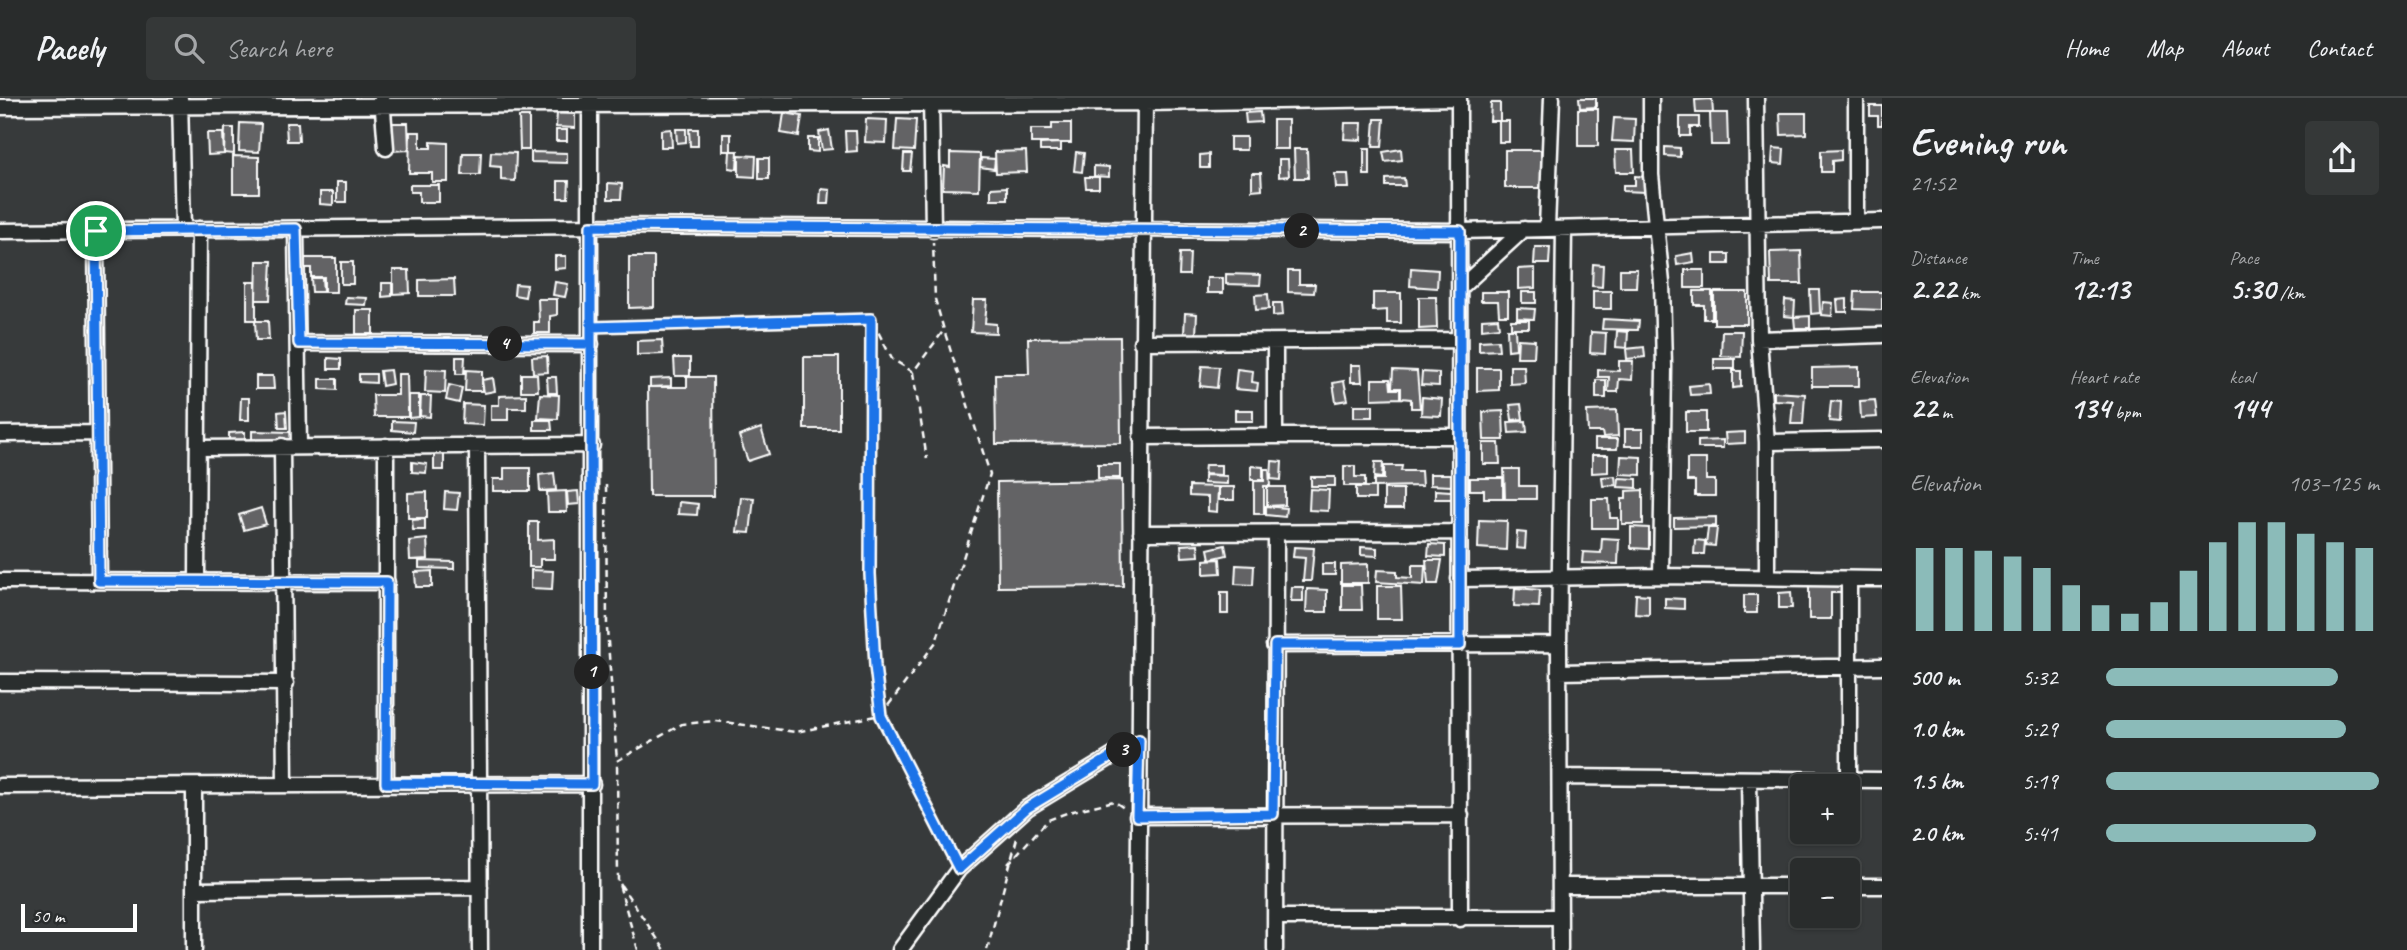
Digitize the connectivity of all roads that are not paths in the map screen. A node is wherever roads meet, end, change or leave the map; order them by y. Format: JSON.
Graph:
{"nodes":[{"id":1,"x":1552,"y":98,"type":"edge"},
{"id":2,"x":1651,"y":98,"type":"edge"},
{"id":3,"x":1756,"y":98,"type":"edge"},
{"id":4,"x":1856,"y":98,"type":"edge"},
{"id":5,"x":931,"y":100,"type":"edge"},
{"id":6,"x":1028,"y":100,"type":"edge"},
{"id":7,"x":1145,"y":100,"type":"edge"},
{"id":8,"x":383,"y":101,"type":"edge"},
{"id":9,"x":482,"y":101,"type":"edge"},
{"id":10,"x":590,"y":101,"type":"edge"},
{"id":11,"x":180,"y":103,"type":"edge"},
{"id":12,"x":284,"y":103,"type":"edge"},
{"id":13,"x":1,"y":104,"type":"edge"},
{"id":14,"x":386,"y":148,"type":"dead end"},
{"id":15,"x":1856,"y":221,"type":"junction"},
{"id":16,"x":1882,"y":221,"type":"edge"},
{"id":17,"x":1755,"y":224,"type":"junction"},
{"id":18,"x":591,"y":226,"type":"junction"},
{"id":19,"x":1656,"y":227,"type":"junction"},
{"id":20,"x":1547,"y":228,"type":"junction"},
{"id":21,"x":183,"y":229,"type":"junction"},
{"id":22,"x":199,"y":229,"type":"junction"},
{"id":23,"x":296,"y":229,"type":"junction"},
{"id":24,"x":1524,"y":229,"type":"junction"},
{"id":25,"x":1564,"y":229,"type":"junction"},
{"id":26,"x":933,"y":230,"type":"junction"},
{"id":27,"x":0,"y":231,"type":"edge"},
{"id":28,"x":96,"y":231,"type":"junction"},
{"id":29,"x":1143,"y":231,"type":"junction"},
{"id":30,"x":1460,"y":231,"type":"junction"},
{"id":31,"x":1460,"y":288,"type":"junction"},
{"id":32,"x":1882,"y":335,"type":"edge"},
{"id":33,"x":1759,"y":339,"type":"junction"},
{"id":34,"x":1459,"y":340,"type":"junction"},
{"id":35,"x":1141,"y":342,"type":"junction"},
{"id":36,"x":1275,"y":342,"type":"junction"},
{"id":37,"x":299,"y":343,"type":"junction"},
{"id":38,"x":591,"y":344,"type":"junction"},
{"id":39,"x":98,"y":433,"type":"junction"},
{"id":40,"x":0,"y":434,"type":"edge"},
{"id":41,"x":1141,"y":436,"type":"junction"},
{"id":42,"x":1275,"y":436,"type":"junction"},
{"id":43,"x":1459,"y":436,"type":"junction"},
{"id":44,"x":1882,"y":440,"type":"edge"},
{"id":45,"x":1767,"y":442,"type":"junction"},
{"id":46,"x":592,"y":445,"type":"junction"},
{"id":47,"x":282,"y":446,"type":"junction"},
{"id":48,"x":386,"y":446,"type":"junction"},
{"id":49,"x":477,"y":446,"type":"junction"},
{"id":50,"x":299,"y":447,"type":"junction"},
{"id":51,"x":198,"y":448,"type":"junction"},
{"id":52,"x":1459,"y":532,"type":"junction"},
{"id":53,"x":1141,"y":533,"type":"junction"},
{"id":54,"x":1276,"y":534,"type":"junction"},
{"id":55,"x":1661,"y":576,"type":"junction"},
{"id":56,"x":1767,"y":576,"type":"junction"},
{"id":57,"x":1559,"y":578,"type":"junction"},
{"id":58,"x":1460,"y":579,"type":"junction"},
{"id":59,"x":1849,"y":579,"type":"junction"},
{"id":60,"x":1882,"y":579,"type":"edge"},
{"id":61,"x":0,"y":581,"type":"edge"},
{"id":62,"x":99,"y":581,"type":"junction"},
{"id":63,"x":197,"y":581,"type":"junction"},
{"id":64,"x":286,"y":582,"type":"junction"},
{"id":65,"x":387,"y":582,"type":"junction"},
{"id":66,"x":1559,"y":644,"type":"junction"},
{"id":67,"x":1275,"y":645,"type":"junction"},
{"id":68,"x":1460,"y":645,"type":"junction"},
{"id":69,"x":1850,"y":666,"type":"junction"},
{"id":70,"x":1882,"y":666,"type":"edge"},
{"id":71,"x":1559,"y":671,"type":"junction"},
{"id":72,"x":0,"y":682,"type":"edge"},
{"id":73,"x":286,"y":683,"type":"junction"},
{"id":74,"x":1139,"y":740,"type":"junction"},
{"id":75,"x":1849,"y":774,"type":"edge"},
{"id":76,"x":1560,"y":778,"type":"junction"},
{"id":77,"x":1749,"y":779,"type":"junction"},
{"id":78,"x":1790,"y":779,"type":"edge"},
{"id":79,"x":1860,"y":780,"type":"edge"},
{"id":80,"x":1882,"y":780,"type":"edge"},
{"id":81,"x":386,"y":783,"type":"junction"},
{"id":82,"x":481,"y":784,"type":"junction"},
{"id":83,"x":592,"y":784,"type":"junction"},
{"id":84,"x":285,"y":785,"type":"junction"},
{"id":85,"x":0,"y":786,"type":"edge"},
{"id":86,"x":194,"y":786,"type":"junction"},
{"id":87,"x":1273,"y":814,"type":"junction"},
{"id":88,"x":1461,"y":815,"type":"junction"},
{"id":89,"x":1137,"y":816,"type":"junction"},
{"id":90,"x":1560,"y":886,"type":"junction"},
{"id":91,"x":1750,"y":886,"type":"junction"},
{"id":92,"x":1790,"y":886,"type":"edge"},
{"id":93,"x":1860,"y":886,"type":"edge"},
{"id":94,"x":1882,"y":886,"type":"edge"},
{"id":95,"x":480,"y":887,"type":"junction"},
{"id":96,"x":194,"y":890,"type":"junction"},
{"id":97,"x":1275,"y":917,"type":"junction"},
{"id":98,"x":1560,"y":917,"type":"junction"},
{"id":99,"x":1460,"y":919,"type":"junction"},
{"id":100,"x":194,"y":950,"type":"edge"},
{"id":101,"x":480,"y":950,"type":"edge"},
{"id":102,"x":590,"y":950,"type":"edge"},
{"id":103,"x":900,"y":950,"type":"edge"},
{"id":104,"x":1138,"y":950,"type":"edge"},
{"id":105,"x":1275,"y":950,"type":"edge"},
{"id":106,"x":1560,"y":950,"type":"edge"},
{"id":107,"x":1752,"y":950,"type":"edge"}],
"edges":[{"from":1,"to":20,"type":"street"},
{"from":2,"to":19,"type":"street"},
{"from":3,"to":17,"type":"street"},
{"from":4,"to":15,"type":"street"},
{"from":5,"to":6,"type":"street"},
{"from":5,"to":10,"type":"street"},
{"from":5,"to":26,"type":"street"},
{"from":6,"to":7,"type":"street"},
{"from":7,"to":29,"type":"street"},
{"from":7,"to":30,"type":"street"},
{"from":8,"to":9,"type":"street"},
{"from":8,"to":12,"type":"street"},
{"from":8,"to":14,"type":"street"},
{"from":9,"to":10,"type":"street"},
{"from":10,"to":18,"type":"street"},
{"from":11,"to":12,"type":"street"},
{"from":11,"to":13,"type":"street"},
{"from":11,"to":21,"type":"street"},
{"from":15,"to":16,"type":"street"},
{"from":15,"to":17,"type":"street"},
{"from":17,"to":19,"type":"street"},
{"from":17,"to":33,"type":"street"},
{"from":18,"to":23,"type":"street"},
{"from":18,"to":26,"type":"street"},
{"from":18,"to":38,"type":"street"},
{"from":19,"to":25,"type":"street"},
{"from":19,"to":55,"type":"street"},
{"from":20,"to":24,"type":"street"},
{"from":20,"to":25,"type":"street"},
{"from":21,"to":22,"type":"street"},
{"from":21,"to":28,"type":"street"},
{"from":22,"to":23,"type":"street"},
{"from":22,"to":51,"type":"street"},
{"from":23,"to":37,"type":"street"},
{"from":24,"to":30,"type":"street"},
{"from":24,"to":31,"type":"street"},
{"from":25,"to":57,"type":"street"},
{"from":26,"to":29,"type":"street"},
{"from":27,"to":28,"type":"street"},
{"from":28,"to":39,"type":"street"},
{"from":29,"to":30,"type":"street"},
{"from":29,"to":35,"type":"street"},
{"from":30,"to":31,"type":"street"},
{"from":31,"to":34,"type":"street"},
{"from":32,"to":33,"type":"street"},
{"from":33,"to":45,"type":"street"},
{"from":34,"to":36,"type":"street"},
{"from":34,"to":43,"type":"street"},
{"from":35,"to":36,"type":"street"},
{"from":35,"to":41,"type":"street"},
{"from":36,"to":42,"type":"street"},
{"from":37,"to":38,"type":"street"},
{"from":37,"to":50,"type":"street"},
{"from":38,"to":46,"type":"street"},
{"from":39,"to":40,"type":"street"},
{"from":39,"to":62,"type":"street"},
{"from":41,"to":42,"type":"street"},
{"from":41,"to":53,"type":"street"},
{"from":42,"to":43,"type":"street"},
{"from":43,"to":52,"type":"street"},
{"from":44,"to":45,"type":"street"},
{"from":45,"to":56,"type":"street"},
{"from":46,"to":49,"type":"street"},
{"from":46,"to":83,"type":"street"},
{"from":47,"to":50,"type":"street"},
{"from":47,"to":51,"type":"street"},
{"from":47,"to":64,"type":"street"},
{"from":48,"to":49,"type":"street"},
{"from":48,"to":50,"type":"street"},
{"from":48,"to":65,"type":"street"},
{"from":49,"to":82,"type":"street"},
{"from":51,"to":63,"type":"street"},
{"from":52,"to":54,"type":"street"},
{"from":52,"to":58,"type":"street"},
{"from":53,"to":54,"type":"street"},
{"from":53,"to":74,"type":"street"},
{"from":54,"to":67,"type":"street"},
{"from":55,"to":56,"type":"street"},
{"from":55,"to":57,"type":"street"},
{"from":56,"to":59,"type":"street"},
{"from":57,"to":58,"type":"street"},
{"from":57,"to":66,"type":"street"},
{"from":58,"to":68,"type":"street"},
{"from":59,"to":60,"type":"street"},
{"from":59,"to":69,"type":"street"},
{"from":61,"to":62,"type":"street"},
{"from":62,"to":63,"type":"street"},
{"from":63,"to":64,"type":"street"},
{"from":64,"to":65,"type":"street"},
{"from":64,"to":73,"type":"street"},
{"from":65,"to":81,"type":"street"},
{"from":66,"to":68,"type":"street"},
{"from":66,"to":71,"type":"street"},
{"from":67,"to":68,"type":"street"},
{"from":67,"to":87,"type":"street"},
{"from":68,"to":88,"type":"street"},
{"from":69,"to":70,"type":"street"},
{"from":69,"to":71,"type":"street"},
{"from":69,"to":75,"type":"street"},
{"from":71,"to":76,"type":"street"},
{"from":72,"to":73,"type":"street"},
{"from":73,"to":84,"type":"street"},
{"from":74,"to":89,"type":"street"},
{"from":74,"to":103,"type":"street"},
{"from":76,"to":77,"type":"street"},
{"from":76,"to":90,"type":"street"},
{"from":77,"to":78,"type":"street"},
{"from":77,"to":91,"type":"street"},
{"from":79,"to":80,"type":"street"},
{"from":81,"to":82,"type":"street"},
{"from":81,"to":84,"type":"street"},
{"from":82,"to":83,"type":"street"},
{"from":82,"to":95,"type":"street"},
{"from":83,"to":102,"type":"street"},
{"from":84,"to":86,"type":"street"},
{"from":85,"to":86,"type":"street"},
{"from":86,"to":96,"type":"street"},
{"from":87,"to":88,"type":"street"},
{"from":87,"to":89,"type":"street"},
{"from":87,"to":97,"type":"street"},
{"from":88,"to":99,"type":"street"},
{"from":89,"to":104,"type":"street"},
{"from":90,"to":91,"type":"street"},
{"from":90,"to":98,"type":"street"},
{"from":91,"to":92,"type":"street"},
{"from":91,"to":107,"type":"street"},
{"from":93,"to":94,"type":"street"},
{"from":95,"to":96,"type":"street"},
{"from":95,"to":101,"type":"street"},
{"from":96,"to":100,"type":"street"},
{"from":97,"to":99,"type":"street"},
{"from":97,"to":105,"type":"street"},
{"from":98,"to":99,"type":"street"},
{"from":98,"to":106,"type":"street"}]}
